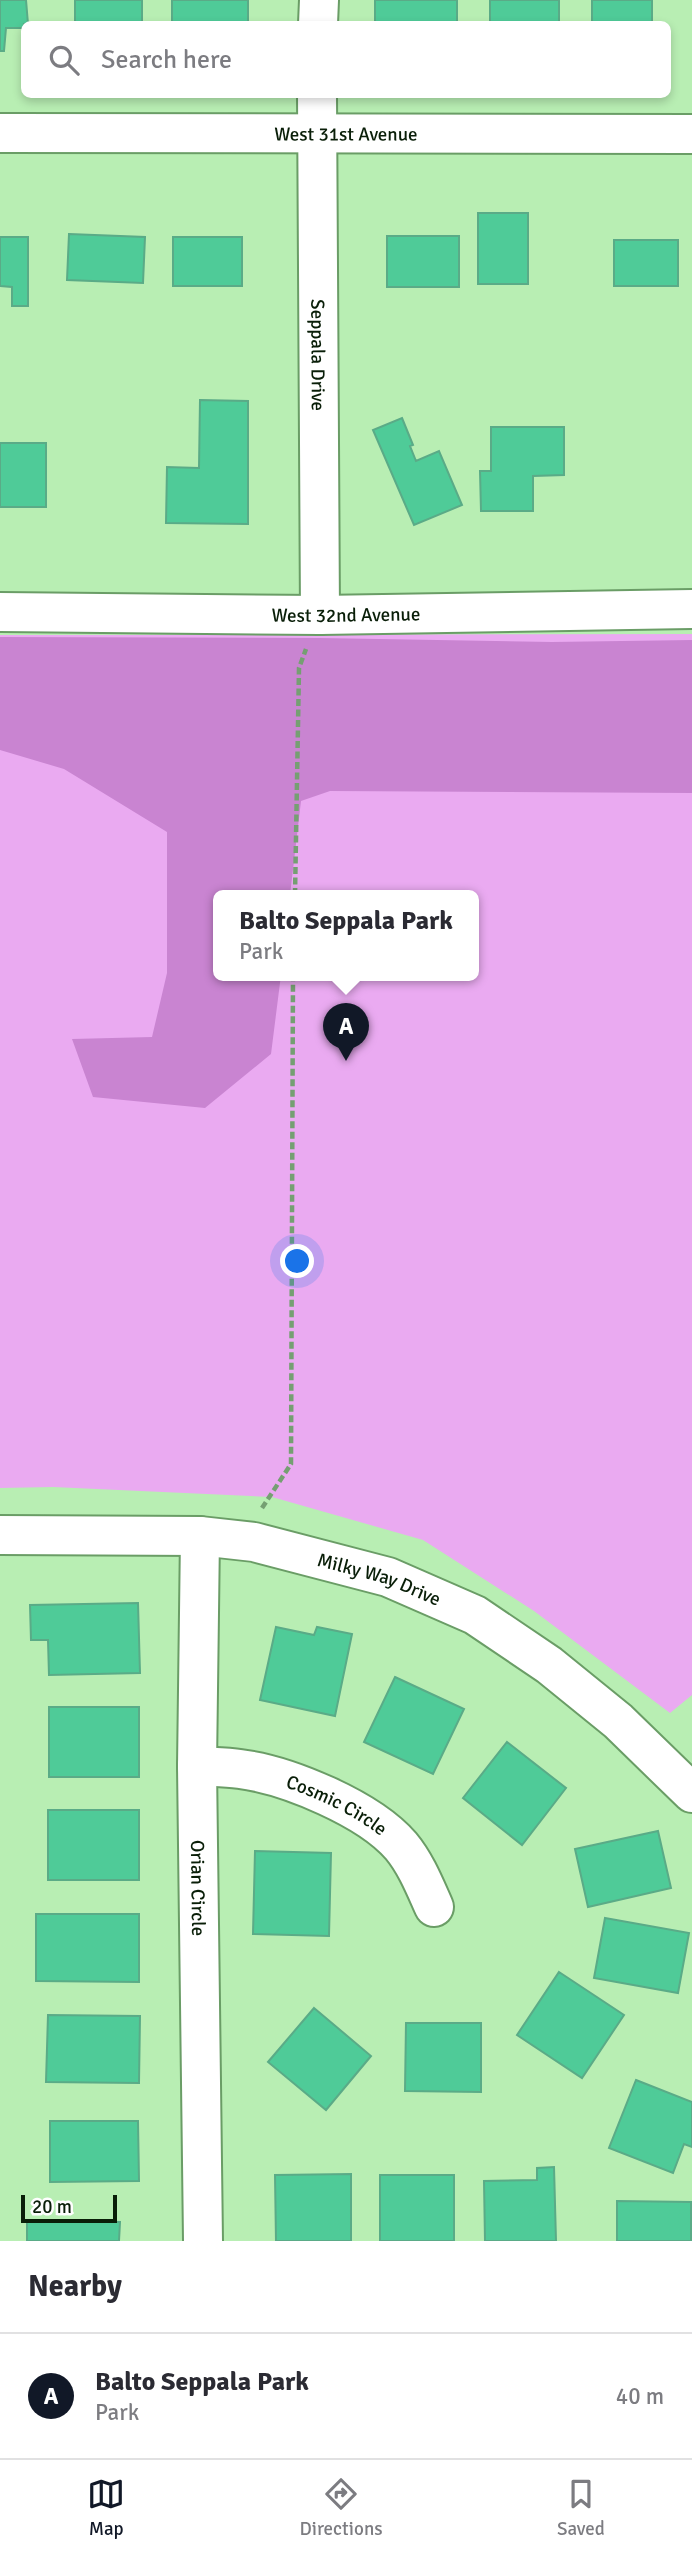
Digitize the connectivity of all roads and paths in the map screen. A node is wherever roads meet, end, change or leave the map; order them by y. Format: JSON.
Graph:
{"nodes":[{"id":1,"x":319,"y":0,"type":"edge"},
{"id":2,"x":318,"y":21,"type":"edge"},
{"id":3,"x":317,"y":98,"type":"edge"},
{"id":4,"x":0,"y":133,"type":"edge"},
{"id":5,"x":317,"y":134,"type":"junction"},
{"id":6,"x":692,"y":134,"type":"edge"},
{"id":7,"x":692,"y":609,"type":"edge"},
{"id":8,"x":0,"y":612,"type":"edge"},
{"id":9,"x":320,"y":615,"type":"junction"},
{"id":10,"x":295,"y":890,"type":"edge"},
{"id":11,"x":293,"y":981,"type":"edge"},
{"id":12,"x":259,"y":1512,"type":"dead end"},
{"id":13,"x":0,"y":1535,"type":"edge"},
{"id":14,"x":200,"y":1536,"type":"junction"},
{"id":15,"x":197,"y":1766,"type":"junction"},
{"id":16,"x":692,"y":1793,"type":"edge"},
{"id":17,"x":434,"y":1908,"type":"dead end"},
{"id":18,"x":203,"y":2241,"type":"edge"}],
"edges":[{"from":1,"to":2,"type":"street"},
{"from":3,"to":5,"type":"street","name":"Seppala Drive"},
{"from":4,"to":5,"type":"street","name":"West 31st Avenue"},
{"from":5,"to":6,"type":"street","name":"West 31st Avenue"},
{"from":5,"to":9,"type":"street","name":"Seppala Drive"},
{"from":7,"to":9,"type":"street","name":"West 32nd Avenue"},
{"from":8,"to":9,"type":"street","name":"West 32nd Avenue"},
{"from":9,"to":10,"type":"path"},
{"from":11,"to":12,"type":"path"},
{"from":13,"to":14,"type":"street","name":"Milky Way Drive"},
{"from":14,"to":15,"type":"street","name":"Orian Circle"},
{"from":14,"to":16,"type":"street","name":"Milky Way Drive"},
{"from":15,"to":17,"type":"street","name":"Cosmic Circle"},
{"from":15,"to":18,"type":"street","name":"Orian Circle"}]}
